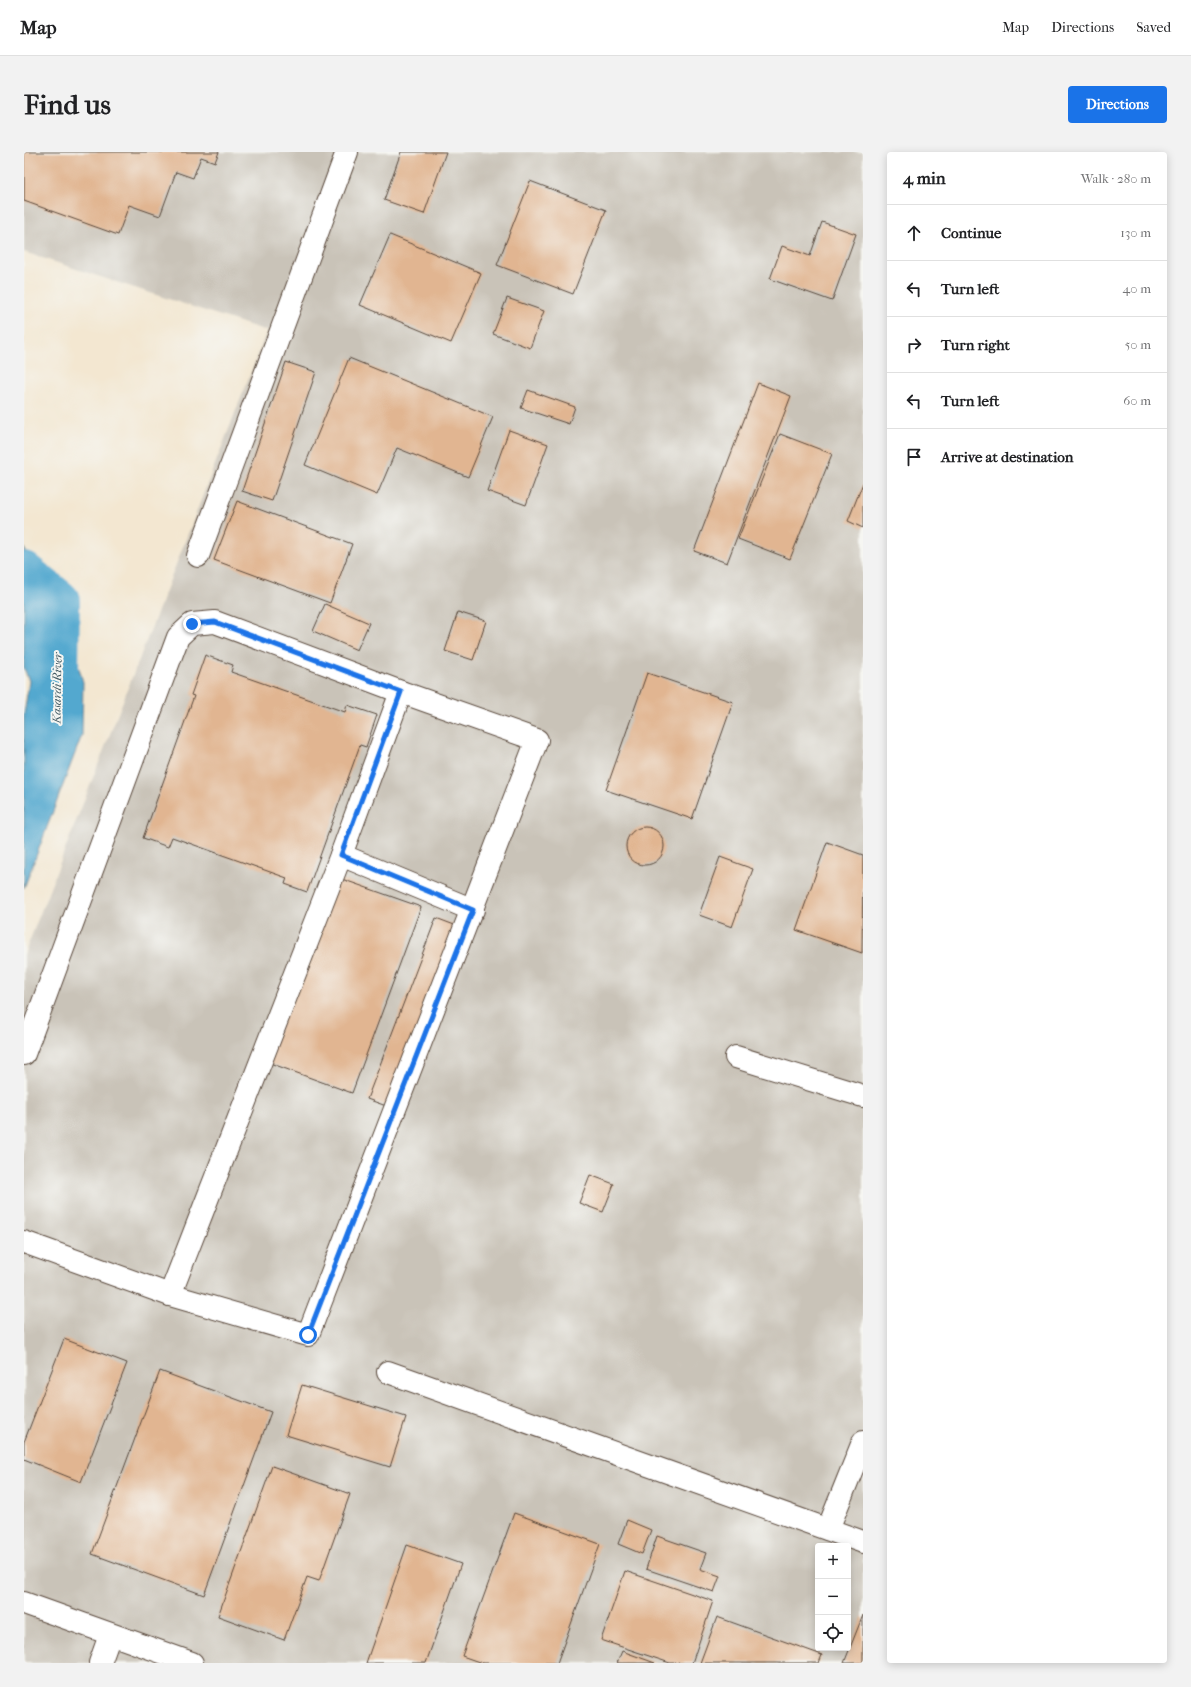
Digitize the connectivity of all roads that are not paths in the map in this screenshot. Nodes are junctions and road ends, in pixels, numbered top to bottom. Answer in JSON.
{"nodes":[{"id":1,"x":347,"y":152,"type":"edge"},
{"id":2,"x":198,"y":556,"type":"dead end"},
{"id":3,"x":401,"y":692,"type":"junction"},
{"id":4,"x":341,"y":855,"type":"junction"},
{"id":5,"x":473,"y":910,"type":"junction"},
{"id":6,"x":24,"y":1054,"type":"edge"},
{"id":7,"x":736,"y":1057,"type":"dead end"},
{"id":8,"x":863,"y":1096,"type":"edge"},
{"id":9,"x":24,"y":1242,"type":"edge"},
{"id":10,"x":170,"y":1295,"type":"junction"},
{"id":11,"x":388,"y":1372,"type":"dead end"},
{"id":12,"x":863,"y":1442,"type":"edge"},
{"id":13,"x":828,"y":1529,"type":"junction"},
{"id":14,"x":863,"y":1542,"type":"edge"},
{"id":15,"x":24,"y":1603,"type":"edge"},
{"id":16,"x":110,"y":1635,"type":"junction"},
{"id":17,"x":100,"y":1663,"type":"edge"},
{"id":18,"x":192,"y":1663,"type":"edge"}],
"edges":[{"from":1,"to":2,"type":"street"},
{"from":3,"to":4,"type":"street"},
{"from":3,"to":5,"type":"street"},
{"from":3,"to":6,"type":"street"},
{"from":4,"to":5,"type":"street"},
{"from":4,"to":10,"type":"street"},
{"from":5,"to":10,"type":"street"},
{"from":7,"to":8,"type":"street"},
{"from":9,"to":10,"type":"street"},
{"from":11,"to":13,"type":"street"},
{"from":12,"to":13,"type":"street"},
{"from":13,"to":14,"type":"street"},
{"from":15,"to":16,"type":"street"},
{"from":16,"to":17,"type":"street"},
{"from":16,"to":18,"type":"street"}]}
